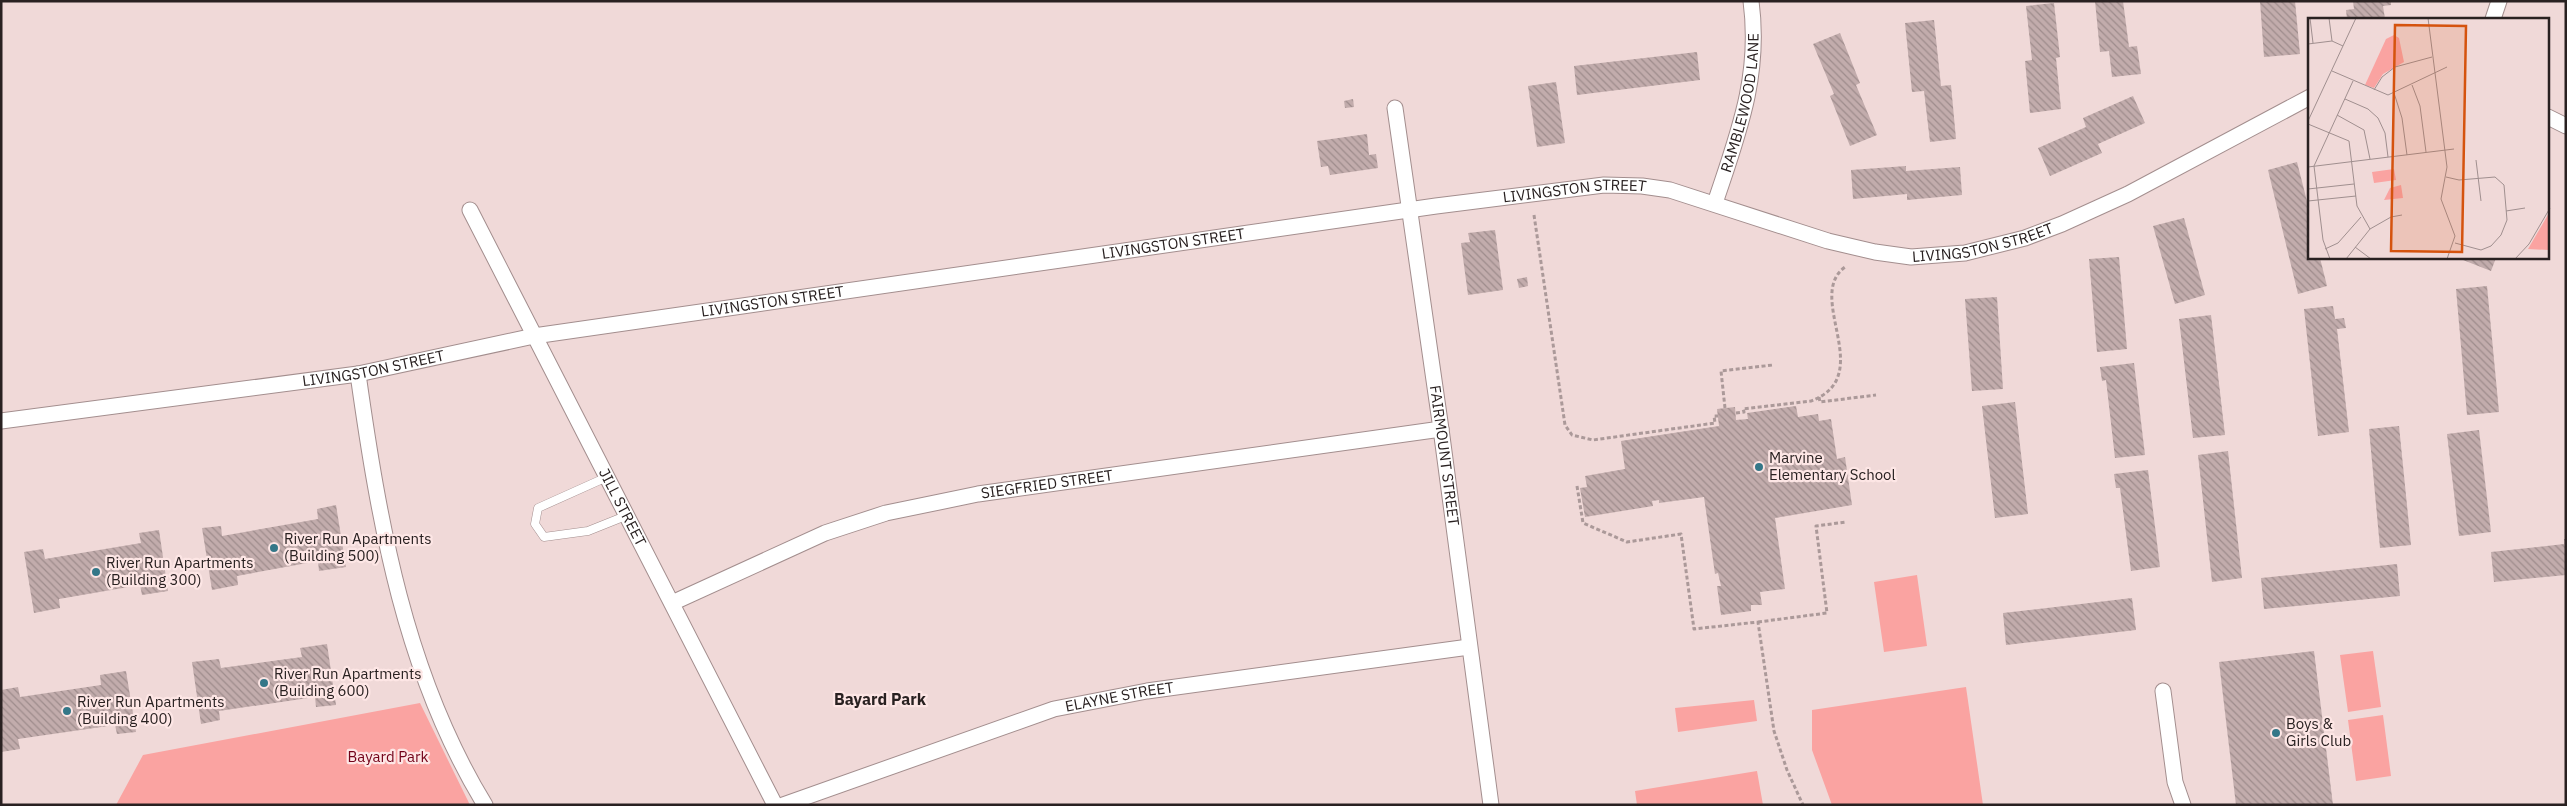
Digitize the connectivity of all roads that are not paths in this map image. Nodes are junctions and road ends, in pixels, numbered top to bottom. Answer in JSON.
{"nodes":[{"id":1,"x":1751,"y":1,"type":"edge"},
{"id":2,"x":2498,"y":1,"type":"edge"},
{"id":3,"x":2493,"y":18,"type":"edge"},
{"id":4,"x":2308,"y":98,"type":"edge"},
{"id":5,"x":1395,"y":108,"type":"dead end"},
{"id":6,"x":2550,"y":118,"type":"edge"},
{"id":7,"x":2566,"y":126,"type":"edge"},
{"id":8,"x":1715,"y":203,"type":"junction"},
{"id":9,"x":470,"y":210,"type":"dead end"},
{"id":10,"x":1409,"y":210,"type":"junction"},
{"id":11,"x":534,"y":336,"type":"junction"},
{"id":12,"x":358,"y":374,"type":"junction"},
{"id":13,"x":1,"y":422,"type":"edge"},
{"id":14,"x":1441,"y":428,"type":"junction"},
{"id":15,"x":607,"y":476,"type":"junction"},
{"id":16,"x":628,"y":515,"type":"junction"},
{"id":17,"x":672,"y":603,"type":"junction"},
{"id":18,"x":1469,"y":647,"type":"junction"},
{"id":19,"x":2163,"y":691,"type":"dead end"},
{"id":20,"x":485,"y":805,"type":"edge"},
{"id":21,"x":775,"y":805,"type":"edge"},
{"id":22,"x":783,"y":805,"type":"edge"},
{"id":23,"x":1491,"y":805,"type":"edge"},
{"id":24,"x":2183,"y":805,"type":"edge"}],
"edges":[{"from":1,"to":8,"type":"street","name":"RAMBLEWOOD LANE"},
{"from":2,"to":3,"type":"street"},
{"from":4,"to":8,"type":"street","name":"LIVINGSTON STREET"},
{"from":5,"to":10,"type":"street","name":"FAIRMOUNT STREET"},
{"from":6,"to":7,"type":"street"},
{"from":8,"to":10,"type":"street","name":"LIVINGSTON STREET"},
{"from":9,"to":11,"type":"street","name":"JILL STREET"},
{"from":10,"to":11,"type":"street","name":"LIVINGSTON STREET"},
{"from":10,"to":14,"type":"street","name":"FAIRMOUNT STREET"},
{"from":11,"to":12,"type":"street","name":"LIVINGSTON STREET"},
{"from":11,"to":15,"type":"street","name":"JILL STREET"},
{"from":12,"to":13,"type":"street","name":"LIVINGSTON STREET"},
{"from":12,"to":20,"type":"street"},
{"from":14,"to":17,"type":"street","name":"SIEGFRIED STREET"},
{"from":14,"to":18,"type":"street","name":"FAIRMOUNT STREET"},
{"from":15,"to":16,"type":"street","name":"JILL STREET"},
{"from":15,"to":16,"type":"lane"},
{"from":16,"to":17,"type":"street","name":"JILL STREET"},
{"from":17,"to":21,"type":"street","name":"JILL STREET"},
{"from":18,"to":22,"type":"street","name":"ELAYNE STREET"},
{"from":18,"to":23,"type":"street","name":"FAIRMOUNT STREET"},
{"from":19,"to":24,"type":"street"}]}
